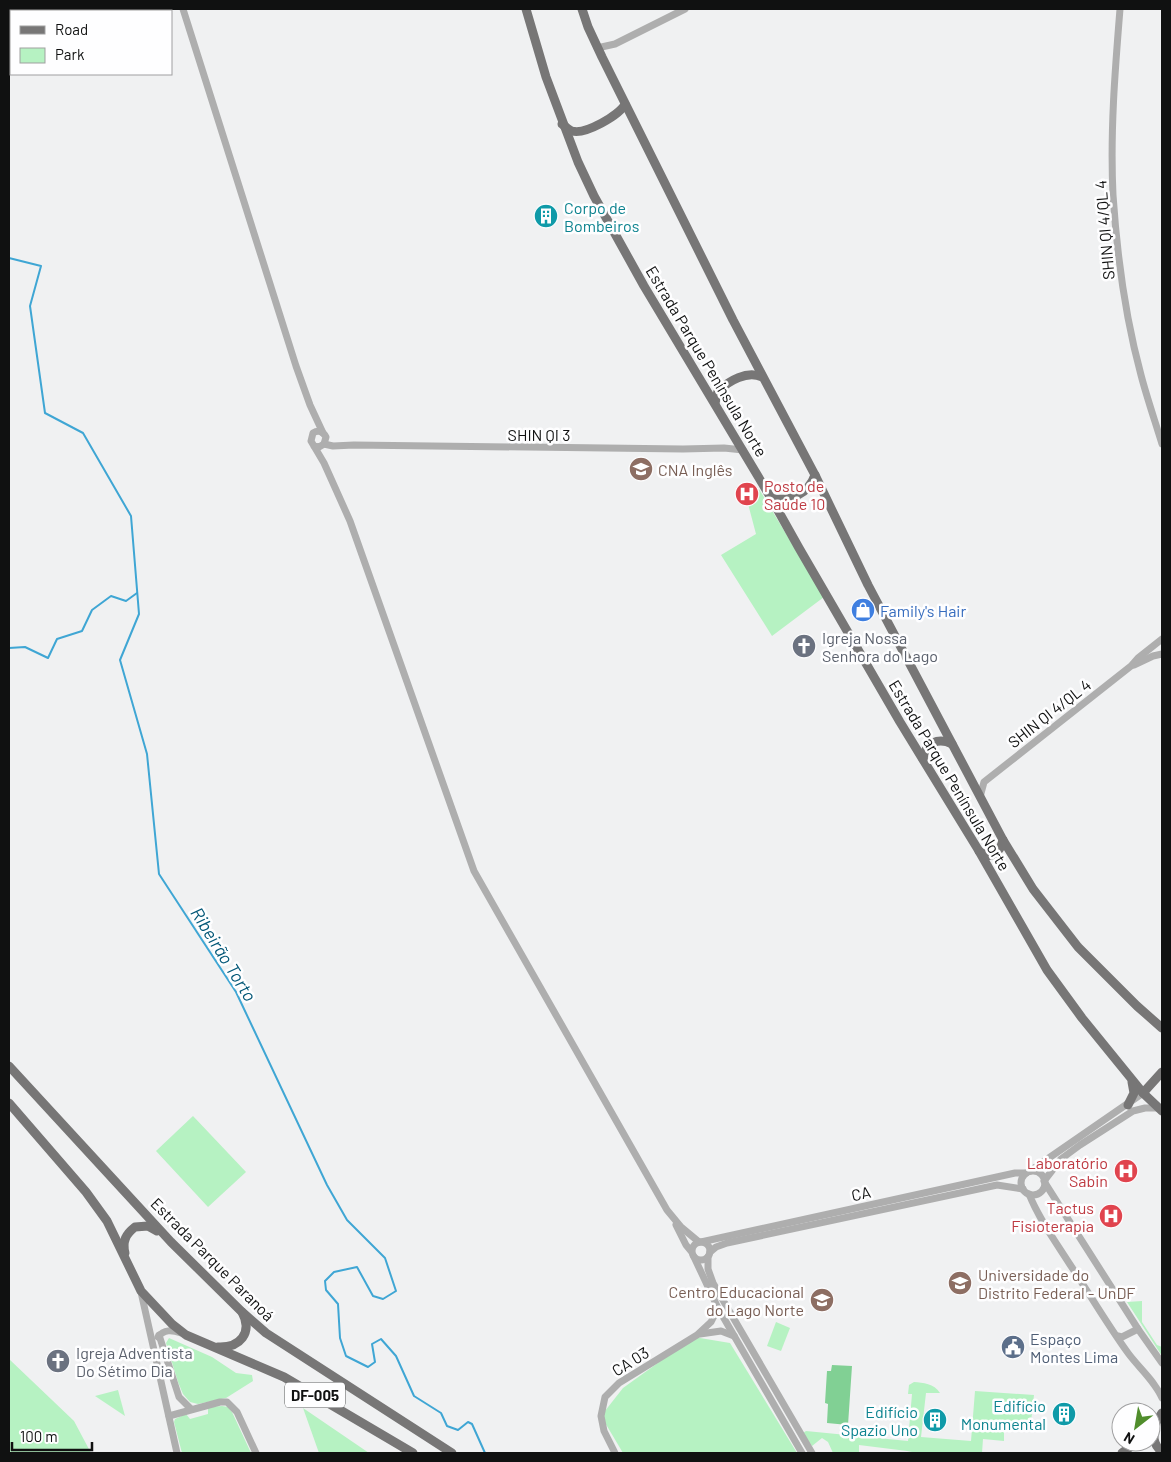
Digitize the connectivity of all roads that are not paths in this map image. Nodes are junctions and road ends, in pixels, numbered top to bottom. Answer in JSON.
{"nodes":[{"id":1,"x":183,"y":9,"type":"edge"},
{"id":2,"x":582,"y":9,"type":"edge"},
{"id":3,"x":684,"y":9,"type":"edge"},
{"id":4,"x":1120,"y":9,"type":"edge"},
{"id":5,"x":529,"y":11,"type":"edge"},
{"id":6,"x":615,"y":44,"type":"junction"},
{"id":7,"x":597,"y":48,"type":"junction"},
{"id":8,"x":602,"y":57,"type":"junction"},
{"id":9,"x":625,"y":104,"type":"junction"},
{"id":10,"x":562,"y":123,"type":"junction"},
{"id":11,"x":762,"y":377,"type":"junction"},
{"id":12,"x":715,"y":403,"type":"junction"},
{"id":13,"x":310,"y":405,"type":"junction"},
{"id":14,"x":313,"y":433,"type":"junction"},
{"id":15,"x":324,"y":433,"type":"junction"},
{"id":16,"x":736,"y":439,"type":"junction"},
{"id":17,"x":324,"y":444,"type":"junction"},
{"id":18,"x":1162,"y":444,"type":"edge"},
{"id":19,"x":354,"y":445,"type":"junction"},
{"id":20,"x":314,"y":446,"type":"junction"},
{"id":21,"x":724,"y":448,"type":"junction"},
{"id":22,"x":743,"y":450,"type":"junction"},
{"id":23,"x":324,"y":463,"type":"junction"},
{"id":24,"x":815,"y":475,"type":"junction"},
{"id":25,"x":771,"y":498,"type":"junction"},
{"id":26,"x":1162,"y":639,"type":"edge"},
{"id":27,"x":1162,"y":654,"type":"edge"},
{"id":28,"x":1131,"y":666,"type":"junction"},
{"id":29,"x":952,"y":744,"type":"junction"},
{"id":30,"x":923,"y":759,"type":"junction"},
{"id":31,"x":971,"y":781,"type":"junction"},
{"id":32,"x":984,"y":782,"type":"junction"},
{"id":33,"x":980,"y":797,"type":"junction"},
{"id":34,"x":1003,"y":840,"type":"junction"},
{"id":35,"x":978,"y":851,"type":"junction"},
{"id":36,"x":1162,"y":1028,"type":"edge"},
{"id":37,"x":9,"y":1066,"type":"edge"},
{"id":38,"x":1162,"y":1072,"type":"edge"},
{"id":39,"x":1131,"y":1079,"type":"junction"},
{"id":40,"x":1143,"y":1093,"type":"junction"},
{"id":41,"x":9,"y":1104,"type":"edge"},
{"id":42,"x":1128,"y":1105,"type":"junction"},
{"id":43,"x":1160,"y":1110,"type":"edge"},
{"id":44,"x":1028,"y":1172,"type":"junction"},
{"id":45,"x":1044,"y":1182,"type":"junction"},
{"id":46,"x":1022,"y":1189,"type":"junction"},
{"id":47,"x":1029,"y":1194,"type":"junction"},
{"id":48,"x":674,"y":1220,"type":"junction"},
{"id":49,"x":171,"y":1242,"type":"junction"},
{"id":50,"x":700,"y":1242,"type":"junction"},
{"id":51,"x":693,"y":1254,"type":"junction"},
{"id":52,"x":709,"y":1255,"type":"junction"},
{"id":53,"x":126,"y":1261,"type":"junction"},
{"id":54,"x":141,"y":1291,"type":"junction"},
{"id":55,"x":718,"y":1308,"type":"junction"},
{"id":56,"x":242,"y":1312,"type":"junction"},
{"id":57,"x":1138,"y":1329,"type":"junction"},
{"id":58,"x":159,"y":1335,"type":"junction"},
{"id":59,"x":186,"y":1335,"type":"junction"},
{"id":60,"x":697,"y":1335,"type":"junction"},
{"id":61,"x":734,"y":1336,"type":"junction"},
{"id":62,"x":1118,"y":1336,"type":"junction"},
{"id":63,"x":154,"y":1344,"type":"junction"},
{"id":64,"x":213,"y":1346,"type":"junction"},
{"id":65,"x":1162,"y":1363,"type":"edge"},
{"id":66,"x":1162,"y":1398,"type":"edge"},
{"id":67,"x":191,"y":1409,"type":"junction"},
{"id":68,"x":169,"y":1416,"type":"junction"},
{"id":69,"x":177,"y":1453,"type":"edge"},
{"id":70,"x":256,"y":1453,"type":"edge"},
{"id":71,"x":413,"y":1453,"type":"edge"},
{"id":72,"x":452,"y":1453,"type":"edge"},
{"id":73,"x":615,"y":1453,"type":"edge"},
{"id":74,"x":802,"y":1453,"type":"edge"},
{"id":75,"x":812,"y":1453,"type":"edge"}],
"edges":[{"from":1,"to":13,"type":"street"},
{"from":2,"to":7,"type":"main road","name":"Estrada Parque Península Norte"},
{"from":3,"to":6,"type":"street"},
{"from":4,"to":18,"type":"street","name":"SHIN QI 4/QL 4"},
{"from":5,"to":10,"type":"main road","name":"Estrada Parque Península Norte"},
{"from":6,"to":7,"type":"street"},
{"from":6,"to":8,"type":"street"},
{"from":7,"to":8,"type":"main road","name":"Estrada Parque Península Norte"},
{"from":8,"to":9,"type":"main road","name":"Estrada Parque Península Norte"},
{"from":9,"to":10,"type":"main road"},
{"from":9,"to":11,"type":"main road","name":"Estrada Parque Península Norte"},
{"from":10,"to":12,"type":"main road","name":"Estrada Parque Península Norte"},
{"from":11,"to":12,"type":"main road"},
{"from":11,"to":24,"type":"main road","name":"Estrada Parque Península Norte"},
{"from":12,"to":16,"type":"main road","name":"Estrada Parque Península Norte"},
{"from":13,"to":14,"type":"street"},
{"from":13,"to":15,"type":"street"},
{"from":14,"to":15,"type":"street"},
{"from":14,"to":20,"type":"street"},
{"from":15,"to":17,"type":"street"},
{"from":15,"to":19,"type":"street","name":"SHIN QI 3"},
{"from":16,"to":21,"type":"street"},
{"from":16,"to":22,"type":"main road","name":"Estrada Parque Península Norte"},
{"from":17,"to":19,"type":"street","name":"SHIN QI 3"},
{"from":17,"to":20,"type":"street"},
{"from":17,"to":23,"type":"street"},
{"from":19,"to":21,"type":"street","name":"SHIN QI 3"},
{"from":20,"to":23,"type":"street"},
{"from":21,"to":22,"type":"street","name":"SHIN QI 3"},
{"from":22,"to":25,"type":"main road","name":"Estrada Parque Península Norte"},
{"from":23,"to":48,"type":"street"},
{"from":24,"to":25,"type":"main road"},
{"from":24,"to":29,"type":"main road","name":"Estrada Parque Península Norte"},
{"from":25,"to":30,"type":"main road","name":"Estrada Parque Península Norte"},
{"from":26,"to":28,"type":"street","name":"SHIN QI 4/QL 4"},
{"from":27,"to":28,"type":"street","name":"SHIN QI 4/QL 4"},
{"from":28,"to":32,"type":"street","name":"SHIN QI 4/QL 4"},
{"from":29,"to":30,"type":"main road"},
{"from":29,"to":31,"type":"main road","name":"Estrada Parque Península Norte"},
{"from":30,"to":35,"type":"main road","name":"Estrada Parque Península Norte"},
{"from":31,"to":32,"type":"street"},
{"from":31,"to":33,"type":"main road","name":"Estrada Parque Península Norte"},
{"from":32,"to":33,"type":"street"},
{"from":33,"to":34,"type":"main road","name":"Estrada Parque Península Norte"},
{"from":34,"to":35,"type":"main road"},
{"from":34,"to":36,"type":"main road","name":"Estrada Parque Península Norte"},
{"from":35,"to":39,"type":"main road","name":"Estrada Parque Península Norte"},
{"from":37,"to":49,"type":"main road","name":"Estrada Parque Paranoá","number":"DF-005"},
{"from":38,"to":40,"type":"main road"},
{"from":39,"to":40,"type":"main road","name":"Estrada Parque Península Norte"},
{"from":39,"to":42,"type":"main road"},
{"from":40,"to":42,"type":"street","name":"CA"},
{"from":40,"to":43,"type":"main road","name":"Estrada Parque Península Norte"},
{"from":41,"to":53,"type":"main road","number":"DF-005"},
{"from":42,"to":44,"type":"street","name":"CA"},
{"from":43,"to":45,"type":"street"},
{"from":44,"to":45,"type":"street"},
{"from":44,"to":46,"type":"street"},
{"from":44,"to":50,"type":"street","name":"CA"},
{"from":45,"to":47,"type":"street"},
{"from":45,"to":57,"type":"street"},
{"from":46,"to":47,"type":"street"},
{"from":46,"to":52,"type":"street","name":"CA"},
{"from":47,"to":62,"type":"street"},
{"from":48,"to":50,"type":"street"},
{"from":48,"to":51,"type":"street"},
{"from":49,"to":53,"type":"main road"},
{"from":49,"to":56,"type":"main road","name":"Estrada Parque Paranoá","number":"DF-005"},
{"from":50,"to":51,"type":"street"},
{"from":50,"to":52,"type":"street"},
{"from":51,"to":52,"type":"street"},
{"from":51,"to":55,"type":"street"},
{"from":52,"to":75,"type":"street"},
{"from":53,"to":54,"type":"main road","number":"DF-005"},
{"from":54,"to":59,"type":"main road","number":"DF-005"},
{"from":54,"to":63,"type":"street"},
{"from":55,"to":60,"type":"street","name":"CA 03"},
{"from":55,"to":61,"type":"street"},
{"from":56,"to":64,"type":"main road"},
{"from":56,"to":72,"type":"main road","name":"Estrada Parque Paranoá","number":"DF-005"},
{"from":57,"to":62,"type":"street"},
{"from":57,"to":65,"type":"street"},
{"from":58,"to":59,"type":"street"},
{"from":58,"to":63,"type":"street"},
{"from":58,"to":67,"type":"street"},
{"from":59,"to":64,"type":"main road","number":"DF-005"},
{"from":60,"to":61,"type":"street","name":"CA 03"},
{"from":60,"to":73,"type":"street","name":"CA 03"},
{"from":61,"to":74,"type":"street"},
{"from":62,"to":66,"type":"street"},
{"from":63,"to":68,"type":"street"},
{"from":64,"to":71,"type":"main road","number":"DF-005"},
{"from":67,"to":68,"type":"street"},
{"from":67,"to":70,"type":"street"},
{"from":68,"to":69,"type":"street"}]}
